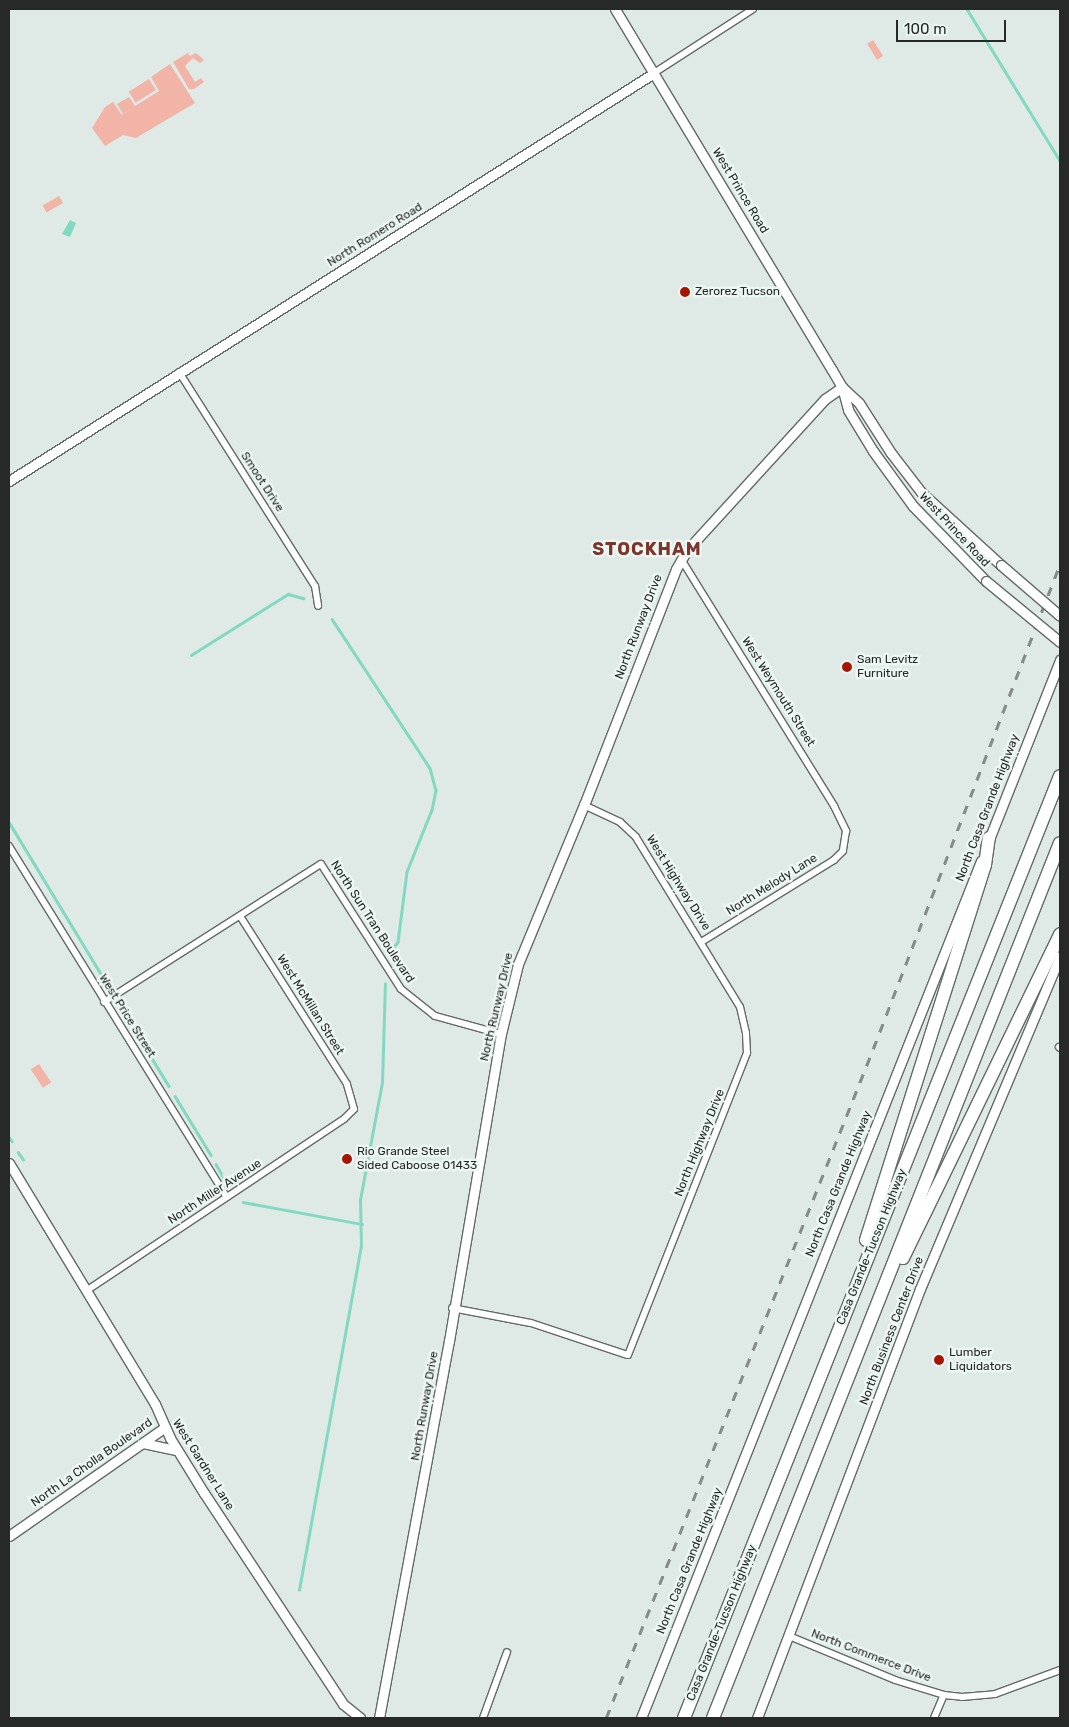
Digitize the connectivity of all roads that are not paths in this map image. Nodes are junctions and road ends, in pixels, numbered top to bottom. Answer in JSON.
{"nodes":[{"id":1,"x":615,"y":9,"type":"edge"},
{"id":2,"x":754,"y":9,"type":"edge"},
{"id":3,"x":654,"y":72,"type":"junction"},
{"id":4,"x":179,"y":372,"type":"junction"},
{"id":5,"x":842,"y":387,"type":"junction"},
{"id":6,"x":9,"y":481,"type":"edge"},
{"id":7,"x":682,"y":559,"type":"junction"},
{"id":8,"x":318,"y":606,"type":"dead end"},
{"id":9,"x":1060,"y":616,"type":"edge"},
{"id":10,"x":1060,"y":642,"type":"edge"},
{"id":11,"x":1060,"y":660,"type":"edge"},
{"id":12,"x":1060,"y":776,"type":"edge"},
{"id":13,"x":584,"y":805,"type":"junction"},
{"id":14,"x":989,"y":838,"type":"junction"},
{"id":15,"x":846,"y":840,"type":"joint"},
{"id":16,"x":1060,"y":843,"type":"edge"},
{"id":17,"x":9,"y":846,"type":"edge"},
{"id":18,"x":240,"y":916,"type":"junction"},
{"id":19,"x":1060,"y":934,"type":"edge"},
{"id":20,"x":701,"y":942,"type":"junction"},
{"id":21,"x":1060,"y":956,"type":"edge"},
{"id":22,"x":104,"y":1002,"type":"junction"},
{"id":23,"x":501,"y":1034,"type":"junction"},
{"id":24,"x":354,"y":1109,"type":"joint"},
{"id":25,"x":9,"y":1163,"type":"edge"},
{"id":26,"x":227,"y":1198,"type":"junction"},
{"id":27,"x":86,"y":1291,"type":"junction"},
{"id":28,"x":452,"y":1308,"type":"junction"},
{"id":29,"x":840,"y":1325,"type":"junction"},
{"id":30,"x":869,"y":1327,"type":"junction"},
{"id":31,"x":164,"y":1428,"type":"junction"},
{"id":32,"x":143,"y":1443,"type":"junction"},
{"id":33,"x":177,"y":1450,"type":"junction"},
{"id":34,"x":9,"y":1536,"type":"edge"},
{"id":35,"x":789,"y":1636,"type":"junction"},
{"id":36,"x":506,"y":1652,"type":"dead end"},
{"id":37,"x":1060,"y":1670,"type":"edge"},
{"id":38,"x":944,"y":1695,"type":"junction"},
{"id":39,"x":360,"y":1718,"type":"edge"},
{"id":40,"x":379,"y":1718,"type":"edge"},
{"id":41,"x":483,"y":1718,"type":"edge"},
{"id":42,"x":641,"y":1718,"type":"edge"},
{"id":43,"x":684,"y":1718,"type":"edge"},
{"id":44,"x":713,"y":1718,"type":"edge"},
{"id":45,"x":756,"y":1718,"type":"edge"},
{"id":46,"x":934,"y":1718,"type":"edge"}],
"edges":[{"from":1,"to":3,"type":"street","name":"West Prince Road"},
{"from":2,"to":3,"type":"street","name":"North Romero Road"},
{"from":3,"to":4,"type":"street","name":"North Romero Road"},
{"from":3,"to":5,"type":"street","name":"West Prince Road"},
{"from":4,"to":6,"type":"street","name":"North Romero Road"},
{"from":4,"to":8,"type":"street","name":"Smoot Drive"},
{"from":5,"to":7,"type":"street","name":"North Runway Drive"},
{"from":5,"to":9,"type":"street","name":"West Prince Road","bridge":true},
{"from":5,"to":10,"type":"street","name":"West Prince Road","bridge":true},
{"from":7,"to":13,"type":"street","name":"North Runway Drive"},
{"from":7,"to":15,"type":"street","name":"West Weymouth Street"},
{"from":11,"to":14,"type":"street","name":"North Casa Grande Highway"},
{"from":12,"to":29,"type":"highway","name":"Casa Grande-Tucson Highway"},
{"from":13,"to":20,"type":"street","name":"West Highway Drive"},
{"from":13,"to":23,"type":"street","name":"North Runway Drive"},
{"from":14,"to":29,"type":"highway"},
{"from":14,"to":42,"type":"street","name":"North Casa Grande Highway"},
{"from":15,"to":20,"type":"street","name":"North Melody Lane"},
{"from":16,"to":30,"type":"highway","name":"Casa Grande-Tucson Highway"},
{"from":17,"to":22,"type":"street","name":"West Price Street"},
{"from":18,"to":22,"type":"street","name":"North Sun Tran Boulevard"},
{"from":18,"to":23,"type":"street","name":"North Sun Tran Boulevard"},
{"from":18,"to":24,"type":"street","name":"West McMillan Street"},
{"from":19,"to":30,"type":"highway"},
{"from":20,"to":28,"type":"street","name":"North Highway Drive"},
{"from":21,"to":35,"type":"street","name":"North Business Center Drive"},
{"from":22,"to":26,"type":"street","name":"West Price Street"},
{"from":23,"to":28,"type":"street","name":"North Runway Drive"},
{"from":24,"to":26,"type":"street","name":"North Miller Avenue"},
{"from":25,"to":27,"type":"street","name":"West Gardner Lane"},
{"from":26,"to":27,"type":"street","name":"North Miller Avenue"},
{"from":27,"to":31,"type":"street","name":"West Gardner Lane"},
{"from":28,"to":40,"type":"street","name":"North Runway Drive"},
{"from":29,"to":43,"type":"highway","name":"Casa Grande-Tucson Highway"},
{"from":30,"to":44,"type":"highway","name":"Casa Grande-Tucson Highway"},
{"from":31,"to":32,"type":"street","name":"North La Cholla Boulevard"},
{"from":31,"to":33,"type":"street","name":"West Gardner Lane"},
{"from":32,"to":33,"type":"street"},
{"from":32,"to":34,"type":"street","name":"North La Cholla Boulevard"},
{"from":33,"to":39,"type":"street","name":"West Gardner Lane"},
{"from":35,"to":38,"type":"street","name":"North Commerce Drive"},
{"from":35,"to":45,"type":"street","name":"North Business Center Drive"},
{"from":36,"to":41,"type":"street"},
{"from":37,"to":38,"type":"street","name":"North Commerce Drive"},
{"from":38,"to":46,"type":"street"}]}
